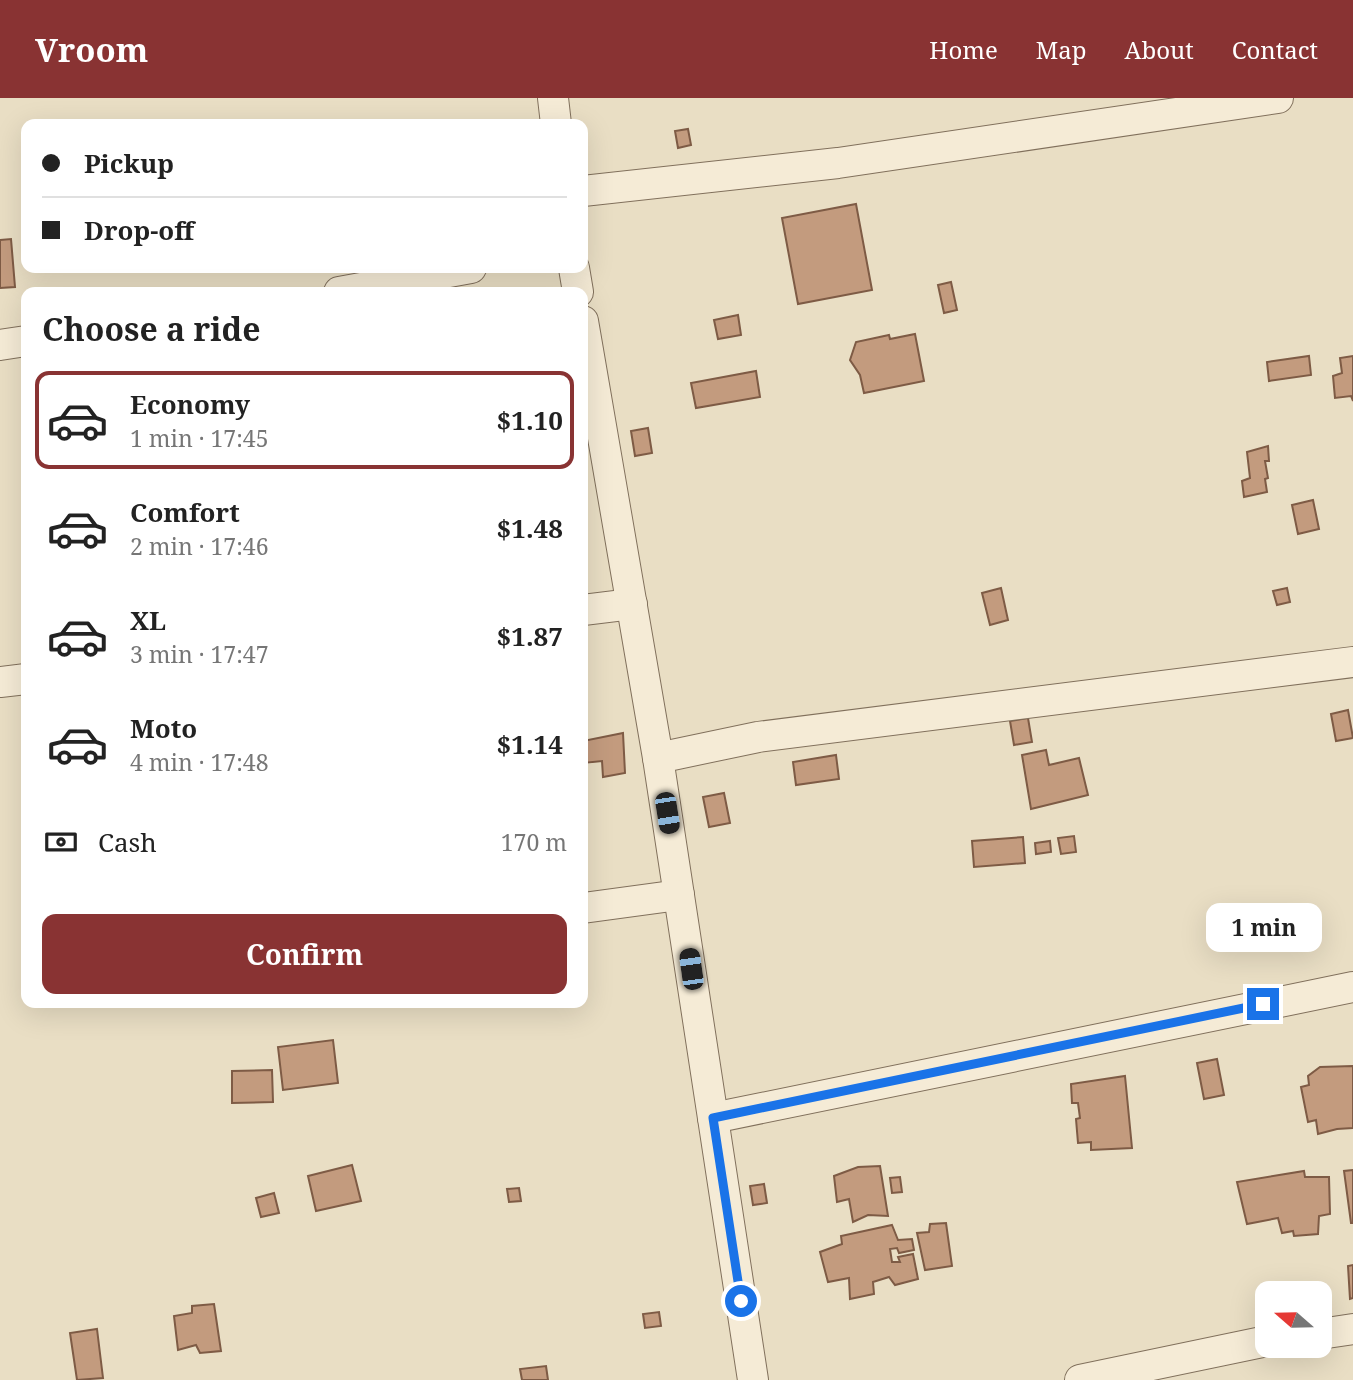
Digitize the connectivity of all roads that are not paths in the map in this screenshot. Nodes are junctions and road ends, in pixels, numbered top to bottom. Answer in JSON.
{"nodes":[{"id":1,"x":553,"y":98,"type":"edge"},
{"id":2,"x":1278,"y":98,"type":"edge"},
{"id":3,"x":555,"y":119,"type":"edge"},
{"id":4,"x":588,"y":190,"type":"edge"},
{"id":5,"x":444,"y":273,"type":"edge"},
{"id":6,"x":366,"y":287,"type":"edge"},
{"id":7,"x":21,"y":342,"type":"edge"},
{"id":8,"x":0,"y":345,"type":"edge"},
{"id":9,"x":588,"y":350,"type":"edge"},
{"id":10,"x":632,"y":604,"type":"junction"},
{"id":11,"x":588,"y":609,"type":"edge"},
{"id":12,"x":1353,"y":662,"type":"edge"},
{"id":13,"x":21,"y":680,"type":"edge"},
{"id":14,"x":0,"y":682,"type":"edge"},
{"id":15,"x":658,"y":758,"type":"junction"},
{"id":16,"x":679,"y":895,"type":"junction"},
{"id":17,"x":588,"y":907,"type":"edge"},
{"id":18,"x":1353,"y":987,"type":"edge"},
{"id":19,"x":713,"y":1118,"type":"junction"},
{"id":20,"x":1353,"y":1329,"type":"edge"},
{"id":21,"x":1332,"y":1332,"type":"edge"},
{"id":22,"x":1255,"y":1344,"type":"edge"},
{"id":23,"x":753,"y":1380,"type":"edge"},
{"id":24,"x":1080,"y":1380,"type":"edge"}],
"edges":[{"from":1,"to":3,"type":"street"},
{"from":2,"to":4,"type":"street"},
{"from":5,"to":6,"type":"street"},
{"from":7,"to":8,"type":"street"},
{"from":9,"to":10,"type":"street"},
{"from":10,"to":11,"type":"street"},
{"from":10,"to":15,"type":"street"},
{"from":12,"to":15,"type":"street"},
{"from":13,"to":14,"type":"street"},
{"from":15,"to":16,"type":"street"},
{"from":16,"to":17,"type":"street"},
{"from":16,"to":19,"type":"street"},
{"from":18,"to":19,"type":"street"},
{"from":19,"to":23,"type":"street"},
{"from":20,"to":21,"type":"street"},
{"from":22,"to":24,"type":"street"}]}
